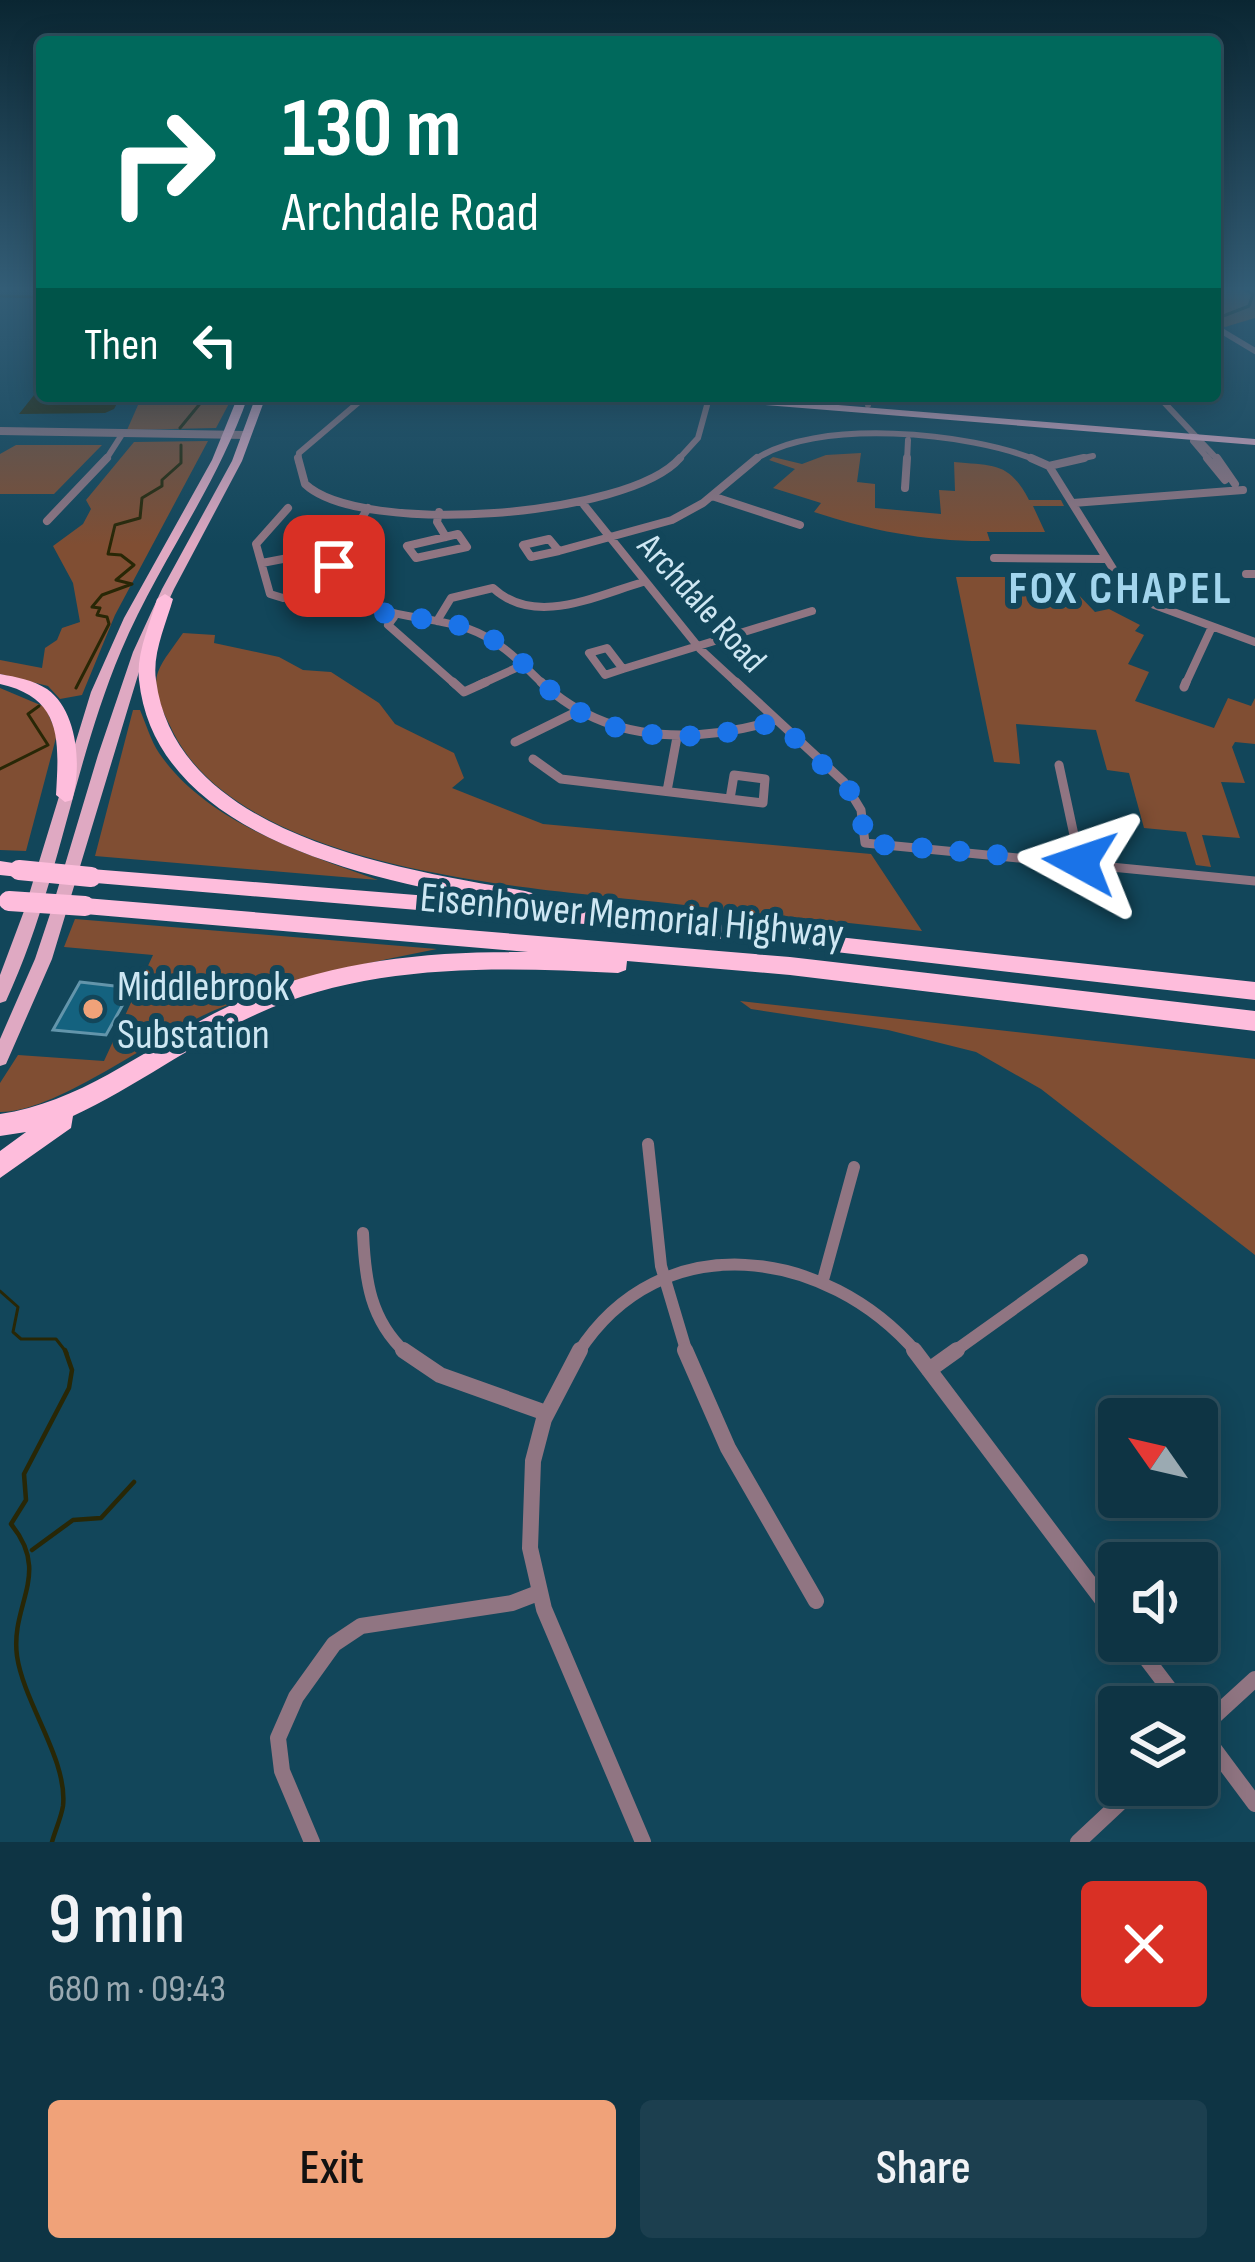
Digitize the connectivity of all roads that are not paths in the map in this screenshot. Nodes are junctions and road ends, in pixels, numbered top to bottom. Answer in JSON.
{"nodes":[{"id":1,"x":240,"y":402,"type":"edge"},
{"id":2,"x":259,"y":402,"type":"edge"},
{"id":3,"x":359,"y":402,"type":"edge"},
{"id":4,"x":708,"y":402,"type":"edge"},
{"id":5,"x":823,"y":402,"type":"edge"},
{"id":6,"x":1164,"y":402,"type":"edge"},
{"id":7,"x":868,"y":404,"type":"edge"},
{"id":8,"x":0,"y":431,"type":"edge"},
{"id":9,"x":1193,"y":434,"type":"junction"},
{"id":10,"x":226,"y":435,"type":"junction"},
{"id":11,"x":246,"y":435,"type":"junction"},
{"id":12,"x":864,"y":435,"type":"junction"},
{"id":13,"x":121,"y":436,"type":"junction"},
{"id":14,"x":1255,"y":439,"type":"edge"},
{"id":15,"x":908,"y":440,"type":"junction"},
{"id":16,"x":1093,"y":457,"type":"dead end"},
{"id":17,"x":1049,"y":466,"type":"junction"},
{"id":18,"x":1239,"y":487,"type":"junction"},
{"id":19,"x":905,"y":488,"type":"dead end"},
{"id":20,"x":712,"y":496,"type":"junction"},
{"id":21,"x":1255,"y":498,"type":"edge"},
{"id":22,"x":1073,"y":502,"type":"junction"},
{"id":23,"x":584,"y":506,"type":"junction"},
{"id":24,"x":288,"y":508,"type":"dead end"},
{"id":25,"x":368,"y":508,"type":"junction"},
{"id":26,"x":439,"y":512,"type":"junction"},
{"id":27,"x":46,"y":520,"type":"dead end"},
{"id":28,"x":800,"y":525,"type":"dead end"},
{"id":29,"x":446,"y":536,"type":"junction"},
{"id":30,"x":610,"y":539,"type":"junction"},
{"id":31,"x":559,"y":550,"type":"dead end"},
{"id":32,"x":340,"y":554,"type":"junction"},
{"id":33,"x":994,"y":558,"type":"dead end"},
{"id":34,"x":1104,"y":559,"type":"junction"},
{"id":35,"x":262,"y":563,"type":"junction"},
{"id":36,"x":643,"y":582,"type":"junction"},
{"id":37,"x":337,"y":586,"type":"junction"},
{"id":38,"x":165,"y":599,"type":"junction"},
{"id":39,"x":812,"y":610,"type":"dead end"},
{"id":40,"x":394,"y":616,"type":"junction"},
{"id":41,"x":437,"y":621,"type":"junction"},
{"id":42,"x":1211,"y":629,"type":"junction"},
{"id":43,"x":1255,"y":643,"type":"edge"},
{"id":44,"x":700,"y":649,"type":"junction"},
{"id":45,"x":527,"y":662,"type":"junction"},
{"id":46,"x":624,"y":670,"type":"dead end"},
{"id":47,"x":0,"y":680,"type":"edge"},
{"id":48,"x":1184,"y":687,"type":"dead end"},
{"id":49,"x":578,"y":711,"type":"junction"},
{"id":50,"x":777,"y":721,"type":"junction"},
{"id":51,"x":677,"y":737,"type":"junction"},
{"id":52,"x":515,"y":742,"type":"dead end"},
{"id":53,"x":533,"y":759,"type":"dead end"},
{"id":54,"x":1059,"y":765,"type":"dead end"},
{"id":55,"x":667,"y":791,"type":"junction"},
{"id":56,"x":65,"y":795,"type":"junction"},
{"id":57,"x":730,"y":799,"type":"dead end"},
{"id":58,"x":1080,"y":862,"type":"junction"},
{"id":59,"x":9,"y":869,"type":"edge"},
{"id":60,"x":1255,"y":881,"type":"edge"},
{"id":61,"x":5,"y":901,"type":"edge"},
{"id":62,"x":661,"y":924,"type":"junction"},
{"id":63,"x":865,"y":976,"type":"junction"},
{"id":64,"x":1255,"y":991,"type":"edge"},
{"id":65,"x":0,"y":996,"type":"edge"},
{"id":66,"x":1255,"y":1021,"type":"edge"},
{"id":67,"x":0,"y":1058,"type":"edge"},
{"id":68,"x":149,"y":1061,"type":"junction"},
{"id":69,"x":0,"y":1125,"type":"edge"},
{"id":70,"x":648,"y":1144,"type":"dead end"},
{"id":71,"x":0,"y":1166,"type":"edge"},
{"id":72,"x":854,"y":1167,"type":"dead end"},
{"id":73,"x":362,"y":1233,"type":"dead end"},
{"id":74,"x":1082,"y":1260,"type":"dead end"},
{"id":75,"x":663,"y":1279,"type":"junction"},
{"id":76,"x":823,"y":1280,"type":"junction"},
{"id":77,"x":929,"y":1370,"type":"junction"},
{"id":78,"x":546,"y":1413,"type":"junction"},
{"id":79,"x":538,"y":1593,"type":"junction"},
{"id":80,"x":1098,"y":1594,"type":"edge"},
{"id":81,"x":817,"y":1601,"type":"dead end"},
{"id":82,"x":1149,"y":1662,"type":"edge"},
{"id":83,"x":1255,"y":1679,"type":"edge"},
{"id":84,"x":1167,"y":1686,"type":"edge"},
{"id":85,"x":1218,"y":1711,"type":"edge"},
{"id":86,"x":1218,"y":1755,"type":"edge"},
{"id":87,"x":1255,"y":1804,"type":"edge"},
{"id":88,"x":1117,"y":1806,"type":"edge"},
{"id":89,"x":312,"y":1842,"type":"edge"},
{"id":90,"x":643,"y":1842,"type":"edge"},
{"id":91,"x":1078,"y":1842,"type":"edge"}],
"edges":[{"from":1,"to":10,"type":"main road"},
{"from":2,"to":11,"type":"main road"},
{"from":3,"to":25,"type":"street"},
{"from":4,"to":23,"type":"street"},
{"from":5,"to":7,"type":"main road"},
{"from":6,"to":9,"type":"street"},
{"from":7,"to":9,"type":"main road"},
{"from":7,"to":12,"type":"street"},
{"from":8,"to":13,"type":"street"},
{"from":9,"to":14,"type":"main road"},
{"from":9,"to":18,"type":"street"},
{"from":10,"to":11,"type":"street"},
{"from":10,"to":13,"type":"street"},
{"from":10,"to":56,"type":"main road"},
{"from":11,"to":38,"type":"main road"},
{"from":12,"to":15,"type":"street"},
{"from":12,"to":20,"type":"street"},
{"from":13,"to":27,"type":"street"},
{"from":15,"to":17,"type":"street"},
{"from":15,"to":19,"type":"street"},
{"from":16,"to":17,"type":"street"},
{"from":17,"to":22,"type":"street"},
{"from":18,"to":21,"type":"street"},
{"from":18,"to":22,"type":"street"},
{"from":20,"to":28,"type":"street"},
{"from":20,"to":30,"type":"street"},
{"from":22,"to":34,"type":"street"},
{"from":23,"to":26,"type":"street"},
{"from":23,"to":30,"type":"street","name":"Archdale Road"},
{"from":24,"to":35,"type":"street"},
{"from":25,"to":26,"type":"street"},
{"from":25,"to":32,"type":"street"},
{"from":26,"to":29,"type":"street"},
{"from":29,"to":29,"type":"street"},
{"from":30,"to":31,"type":"street"},
{"from":30,"to":36,"type":"street","name":"Archdale Road"},
{"from":32,"to":35,"type":"street"},
{"from":32,"to":37,"type":"street"},
{"from":33,"to":34,"type":"street"},
{"from":34,"to":42,"type":"street"},
{"from":35,"to":37,"type":"street"},
{"from":36,"to":41,"type":"street"},
{"from":36,"to":44,"type":"street","name":"Archdale Road"},
{"from":37,"to":40,"type":"street"},
{"from":38,"to":62,"type":"highway"},
{"from":38,"to":67,"type":"main road"},
{"from":39,"to":44,"type":"street"},
{"from":40,"to":41,"type":"street"},
{"from":40,"to":45,"type":"street"},
{"from":41,"to":45,"type":"street"},
{"from":42,"to":43,"type":"street"},
{"from":42,"to":48,"type":"street"},
{"from":44,"to":46,"type":"street"},
{"from":44,"to":50,"type":"street","name":"Archdale Road"},
{"from":45,"to":49,"type":"street"},
{"from":47,"to":56,"type":"highway"},
{"from":49,"to":51,"type":"street"},
{"from":49,"to":52,"type":"street"},
{"from":50,"to":51,"type":"street"},
{"from":50,"to":58,"type":"street","name":"Archdale Road"},
{"from":51,"to":55,"type":"street"},
{"from":53,"to":55,"type":"street"},
{"from":54,"to":58,"type":"street"},
{"from":55,"to":57,"type":"street"},
{"from":56,"to":65,"type":"main road"},
{"from":58,"to":60,"type":"street"},
{"from":59,"to":62,"type":"highway","bridge":true},
{"from":61,"to":63,"type":"highway","name":"Eisenhower Memorial Highway","bridge":true},
{"from":62,"to":64,"type":"highway"},
{"from":63,"to":66,"type":"highway","name":"Eisenhower Memorial Highway"},
{"from":63,"to":68,"type":"highway"},
{"from":68,"to":69,"type":"highway"},
{"from":68,"to":71,"type":"highway"},
{"from":70,"to":75,"type":"street"},
{"from":72,"to":76,"type":"street"},
{"from":73,"to":78,"type":"street"},
{"from":74,"to":77,"type":"street"},
{"from":75,"to":76,"type":"street"},
{"from":75,"to":78,"type":"street"},
{"from":75,"to":81,"type":"street"},
{"from":76,"to":77,"type":"street"},
{"from":77,"to":80,"type":"street"},
{"from":78,"to":79,"type":"street"},
{"from":79,"to":89,"type":"street"},
{"from":79,"to":90,"type":"street"},
{"from":82,"to":84,"type":"street"},
{"from":83,"to":85,"type":"street"},
{"from":86,"to":87,"type":"street"},
{"from":88,"to":91,"type":"street"}]}
